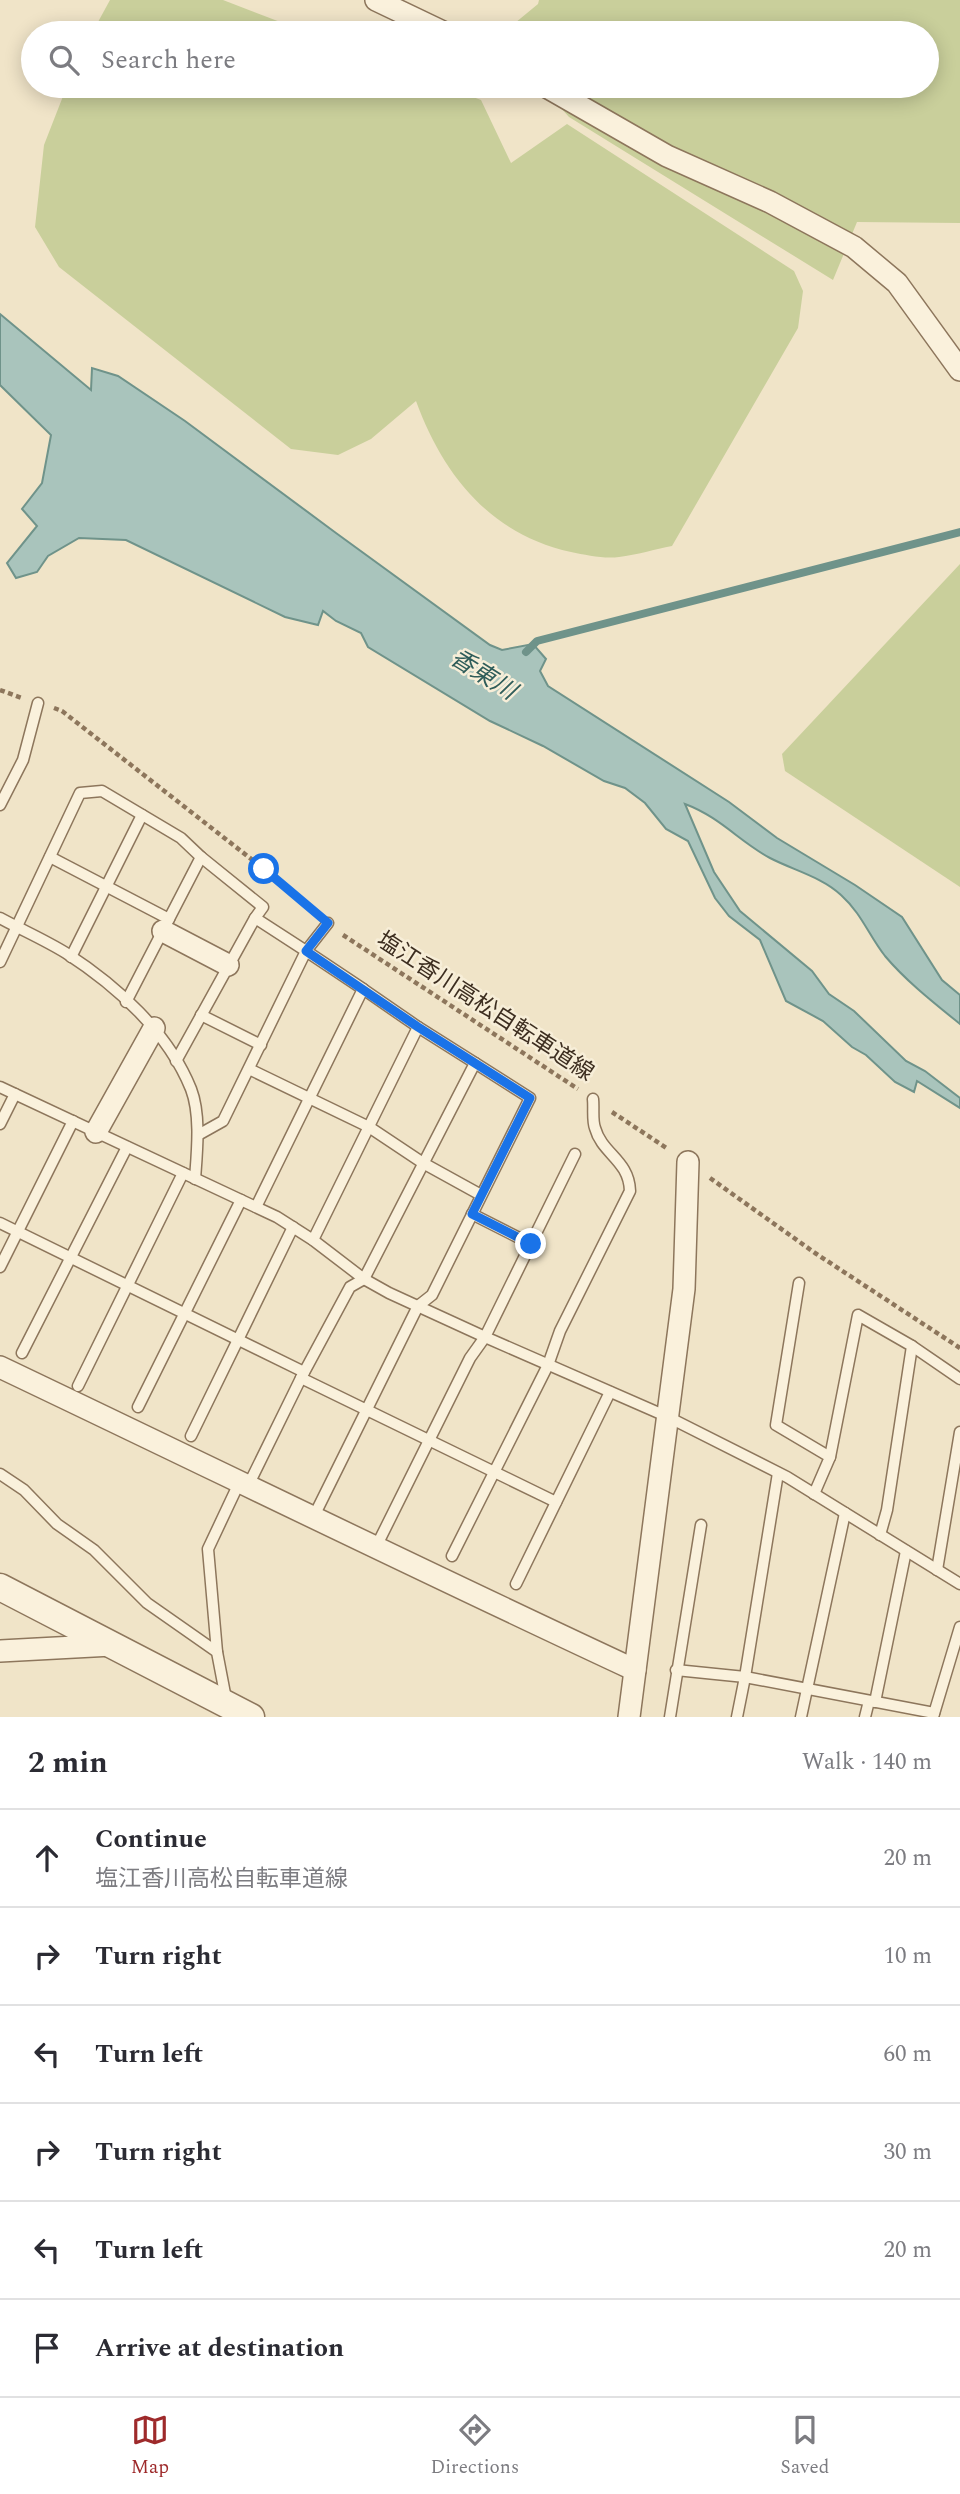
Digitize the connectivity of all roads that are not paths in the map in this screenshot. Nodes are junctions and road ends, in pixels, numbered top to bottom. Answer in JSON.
{"nodes":[{"id":1,"x":376,"y":0,"type":"edge"},
{"id":2,"x":420,"y":21,"type":"edge"},
{"id":3,"x":566,"y":98,"type":"edge"},
{"id":4,"x":960,"y":370,"type":"edge"},
{"id":5,"x":38,"y":703,"type":"road end"},
{"id":6,"x":0,"y":805,"type":"edge"},
{"id":7,"x":142,"y":814,"type":"junction"},
{"id":8,"x":50,"y":857,"type":"junction"},
{"id":9,"x":201,"y":857,"type":"junction"},
{"id":10,"x":106,"y":886,"type":"junction"},
{"id":11,"x":0,"y":918,"type":"edge"},
{"id":12,"x":255,"y":918,"type":"junction"},
{"id":13,"x":328,"y":923,"type":"road end"},
{"id":14,"x":166,"y":925,"type":"junction"},
{"id":15,"x":17,"y":927,"type":"junction"},
{"id":16,"x":306,"y":951,"type":"junction"},
{"id":17,"x":71,"y":957,"type":"junction"},
{"id":18,"x":0,"y":962,"type":"edge"},
{"id":19,"x":228,"y":965,"type":"junction"},
{"id":20,"x":363,"y":989,"type":"junction"},
{"id":21,"x":126,"y":1002,"type":"junction"},
{"id":22,"x":201,"y":1015,"type":"junction"},
{"id":23,"x":418,"y":1027,"type":"junction"},
{"id":24,"x":154,"y":1028,"type":"junction"},
{"id":25,"x":261,"y":1045,"type":"junction"},
{"id":26,"x":176,"y":1061,"type":"junction"},
{"id":27,"x":475,"y":1063,"type":"junction"},
{"id":28,"x":249,"y":1069,"type":"junction"},
{"id":29,"x":0,"y":1087,"type":"edge"},
{"id":30,"x":15,"y":1094,"type":"junction"},
{"id":31,"x":310,"y":1098,"type":"junction"},
{"id":32,"x":593,"y":1099,"type":"road end"},
{"id":33,"x":72,"y":1121,"type":"junction"},
{"id":34,"x":0,"y":1124,"type":"edge"},
{"id":35,"x":369,"y":1127,"type":"junction"},
{"id":36,"x":96,"y":1132,"type":"junction"},
{"id":37,"x":198,"y":1135,"type":"junction"},
{"id":38,"x":127,"y":1147,"type":"junction"},
{"id":39,"x":575,"y":1154,"type":"dead end"},
{"id":40,"x":688,"y":1162,"type":"road end"},
{"id":41,"x":423,"y":1163,"type":"junction"},
{"id":42,"x":183,"y":1173,"type":"junction"},
{"id":43,"x":195,"y":1179,"type":"junction"},
{"id":44,"x":481,"y":1195,"type":"junction"},
{"id":45,"x":241,"y":1200,"type":"junction"},
{"id":46,"x":256,"y":1208,"type":"junction"},
{"id":47,"x":472,"y":1214,"type":"junction"},
{"id":48,"x":0,"y":1223,"type":"edge"},
{"id":49,"x":293,"y":1227,"type":"junction"},
{"id":50,"x":18,"y":1232,"type":"junction"},
{"id":51,"x":313,"y":1240,"type":"junction"},
{"id":52,"x":531,"y":1244,"type":"junction"},
{"id":53,"x":71,"y":1257,"type":"junction"},
{"id":54,"x":0,"y":1268,"type":"edge"},
{"id":55,"x":364,"y":1279,"type":"junction"},
{"id":56,"x":799,"y":1283,"type":"dead end"},
{"id":57,"x":127,"y":1284,"type":"junction"},
{"id":58,"x":418,"y":1306,"type":"junction"},
{"id":59,"x":184,"y":1313,"type":"junction"},
{"id":60,"x":485,"y":1337,"type":"junction"},
{"id":61,"x":237,"y":1339,"type":"junction"},
{"id":62,"x":912,"y":1346,"type":"junction"},
{"id":63,"x":22,"y":1353,"type":"dead end"},
{"id":64,"x":548,"y":1365,"type":"junction"},
{"id":65,"x":0,"y":1367,"type":"edge"},
{"id":66,"x":302,"y":1375,"type":"junction"},
{"id":67,"x":960,"y":1380,"type":"edge"},
{"id":68,"x":78,"y":1386,"type":"dead end"},
{"id":69,"x":610,"y":1392,"type":"junction"},
{"id":70,"x":138,"y":1407,"type":"dead end"},
{"id":71,"x":365,"y":1410,"type":"junction"},
{"id":72,"x":668,"y":1417,"type":"junction"},
{"id":73,"x":960,"y":1432,"type":"edge"},
{"id":74,"x":191,"y":1436,"type":"dead end"},
{"id":75,"x":430,"y":1442,"type":"junction"},
{"id":76,"x":830,"y":1457,"type":"junction"},
{"id":77,"x":494,"y":1473,"type":"junction"},
{"id":78,"x":778,"y":1473,"type":"junction"},
{"id":79,"x":0,"y":1474,"type":"edge"},
{"id":80,"x":244,"y":1484,"type":"junction"},
{"id":81,"x":814,"y":1494,"type":"junction"},
{"id":82,"x":556,"y":1502,"type":"junction"},
{"id":83,"x":845,"y":1513,"type":"junction"},
{"id":84,"x":313,"y":1518,"type":"junction"},
{"id":85,"x":701,"y":1525,"type":"dead end"},
{"id":86,"x":880,"y":1535,"type":"junction"},
{"id":87,"x":375,"y":1549,"type":"junction"},
{"id":88,"x":906,"y":1551,"type":"junction"},
{"id":89,"x":452,"y":1556,"type":"dead end"},
{"id":90,"x":937,"y":1570,"type":"junction"},
{"id":91,"x":516,"y":1584,"type":"dead end"},
{"id":92,"x":960,"y":1584,"type":"edge"},
{"id":93,"x":0,"y":1587,"type":"edge"},
{"id":94,"x":960,"y":1627,"type":"edge"},
{"id":95,"x":112,"y":1645,"type":"junction"},
{"id":96,"x":0,"y":1651,"type":"edge"},
{"id":97,"x":217,"y":1652,"type":"junction"},
{"id":98,"x":635,"y":1670,"type":"junction"},
{"id":99,"x":676,"y":1670,"type":"junction"},
{"id":100,"x":745,"y":1678,"type":"junction"},
{"id":101,"x":807,"y":1689,"type":"junction"},
{"id":102,"x":872,"y":1701,"type":"junction"},
{"id":103,"x":227,"y":1704,"type":"junction"},
{"id":104,"x":933,"y":1715,"type":"edge"},
{"id":105,"x":251,"y":1717,"type":"edge"},
{"id":106,"x":629,"y":1717,"type":"edge"},
{"id":107,"x":670,"y":1717,"type":"edge"},
{"id":108,"x":737,"y":1717,"type":"edge"},
{"id":109,"x":801,"y":1717,"type":"edge"},
{"id":110,"x":865,"y":1717,"type":"edge"}],
"edges":[{"from":1,"to":2,"type":"street"},
{"from":3,"to":4,"type":"street"},
{"from":5,"to":6,"type":"lane"},
{"from":7,"to":8,"type":"lane"},
{"from":7,"to":9,"type":"lane"},
{"from":7,"to":10,"type":"lane"},
{"from":8,"to":10,"type":"lane"},
{"from":8,"to":15,"type":"lane"},
{"from":9,"to":12,"type":"lane"},
{"from":9,"to":14,"type":"lane"},
{"from":10,"to":14,"type":"lane"},
{"from":10,"to":17,"type":"lane"},
{"from":11,"to":15,"type":"lane"},
{"from":12,"to":16,"type":"lane"},
{"from":12,"to":19,"type":"lane"},
{"from":13,"to":16,"type":"lane"},
{"from":14,"to":19,"type":"street"},
{"from":14,"to":21,"type":"lane"},
{"from":15,"to":17,"type":"lane"},
{"from":15,"to":18,"type":"lane"},
{"from":16,"to":20,"type":"lane"},
{"from":16,"to":25,"type":"lane"},
{"from":17,"to":21,"type":"lane"},
{"from":19,"to":22,"type":"lane"},
{"from":20,"to":23,"type":"lane"},
{"from":20,"to":31,"type":"lane"},
{"from":21,"to":24,"type":"lane"},
{"from":22,"to":25,"type":"lane"},
{"from":22,"to":26,"type":"lane"},
{"from":23,"to":27,"type":"lane"},
{"from":23,"to":35,"type":"lane"},
{"from":24,"to":26,"type":"lane"},
{"from":24,"to":36,"type":"street"},
{"from":25,"to":28,"type":"lane"},
{"from":26,"to":37,"type":"lane"},
{"from":27,"to":41,"type":"lane"},
{"from":27,"to":44,"type":"lane"},
{"from":28,"to":31,"type":"lane"},
{"from":28,"to":37,"type":"lane"},
{"from":29,"to":30,"type":"lane"},
{"from":30,"to":33,"type":"lane"},
{"from":30,"to":34,"type":"lane"},
{"from":31,"to":35,"type":"lane"},
{"from":31,"to":46,"type":"lane"},
{"from":32,"to":64,"type":"lane"},
{"from":33,"to":36,"type":"lane"},
{"from":33,"to":50,"type":"lane"},
{"from":35,"to":41,"type":"lane"},
{"from":35,"to":51,"type":"lane"},
{"from":36,"to":38,"type":"lane"},
{"from":37,"to":43,"type":"lane"},
{"from":38,"to":42,"type":"lane"},
{"from":38,"to":53,"type":"lane"},
{"from":39,"to":52,"type":"lane"},
{"from":40,"to":72,"type":"street"},
{"from":41,"to":44,"type":"lane"},
{"from":41,"to":55,"type":"lane"},
{"from":42,"to":43,"type":"lane"},
{"from":42,"to":57,"type":"lane"},
{"from":43,"to":45,"type":"lane"},
{"from":44,"to":47,"type":"lane"},
{"from":45,"to":46,"type":"lane"},
{"from":45,"to":59,"type":"lane"},
{"from":46,"to":49,"type":"lane"},
{"from":47,"to":52,"type":"lane"},
{"from":47,"to":58,"type":"lane"},
{"from":48,"to":50,"type":"lane"},
{"from":49,"to":51,"type":"lane"},
{"from":49,"to":61,"type":"lane"},
{"from":50,"to":53,"type":"lane"},
{"from":50,"to":54,"type":"lane"},
{"from":51,"to":55,"type":"lane"},
{"from":52,"to":60,"type":"lane"},
{"from":53,"to":57,"type":"lane"},
{"from":53,"to":63,"type":"lane"},
{"from":55,"to":58,"type":"lane"},
{"from":55,"to":66,"type":"lane"},
{"from":56,"to":76,"type":"lane"},
{"from":57,"to":59,"type":"lane"},
{"from":57,"to":68,"type":"lane"},
{"from":58,"to":60,"type":"lane"},
{"from":58,"to":71,"type":"lane"},
{"from":59,"to":61,"type":"lane"},
{"from":59,"to":70,"type":"lane"},
{"from":60,"to":64,"type":"lane"},
{"from":60,"to":75,"type":"lane"},
{"from":61,"to":66,"type":"lane"},
{"from":61,"to":74,"type":"lane"},
{"from":62,"to":67,"type":"lane"},
{"from":62,"to":76,"type":"lane"},
{"from":62,"to":86,"type":"lane"},
{"from":64,"to":69,"type":"lane"},
{"from":64,"to":77,"type":"lane"},
{"from":65,"to":80,"type":"street"},
{"from":66,"to":71,"type":"lane"},
{"from":66,"to":80,"type":"lane"},
{"from":69,"to":72,"type":"lane"},
{"from":69,"to":82,"type":"lane"},
{"from":71,"to":75,"type":"lane"},
{"from":71,"to":84,"type":"lane"},
{"from":72,"to":78,"type":"lane"},
{"from":72,"to":98,"type":"street"},
{"from":73,"to":90,"type":"lane"},
{"from":75,"to":77,"type":"lane"},
{"from":75,"to":87,"type":"lane"},
{"from":76,"to":81,"type":"lane"},
{"from":77,"to":82,"type":"lane"},
{"from":77,"to":89,"type":"lane"},
{"from":78,"to":81,"type":"lane"},
{"from":78,"to":100,"type":"lane"},
{"from":79,"to":97,"type":"lane"},
{"from":80,"to":84,"type":"street"},
{"from":80,"to":97,"type":"lane"},
{"from":81,"to":83,"type":"lane"},
{"from":82,"to":91,"type":"lane"},
{"from":83,"to":86,"type":"lane"},
{"from":83,"to":101,"type":"lane"},
{"from":84,"to":87,"type":"street"},
{"from":85,"to":99,"type":"lane"},
{"from":86,"to":88,"type":"lane"},
{"from":87,"to":98,"type":"street"},
{"from":88,"to":90,"type":"lane"},
{"from":88,"to":102,"type":"lane"},
{"from":90,"to":92,"type":"lane"},
{"from":93,"to":95,"type":"street"},
{"from":94,"to":104,"type":"lane"},
{"from":95,"to":96,"type":"street"},
{"from":95,"to":103,"type":"street"},
{"from":97,"to":103,"type":"lane"},
{"from":98,"to":106,"type":"street"},
{"from":99,"to":100,"type":"lane"},
{"from":99,"to":107,"type":"lane"},
{"from":100,"to":101,"type":"lane"},
{"from":100,"to":108,"type":"lane"},
{"from":101,"to":102,"type":"lane"},
{"from":101,"to":109,"type":"lane"},
{"from":102,"to":104,"type":"lane"},
{"from":102,"to":110,"type":"lane"},
{"from":103,"to":105,"type":"street"}]}
